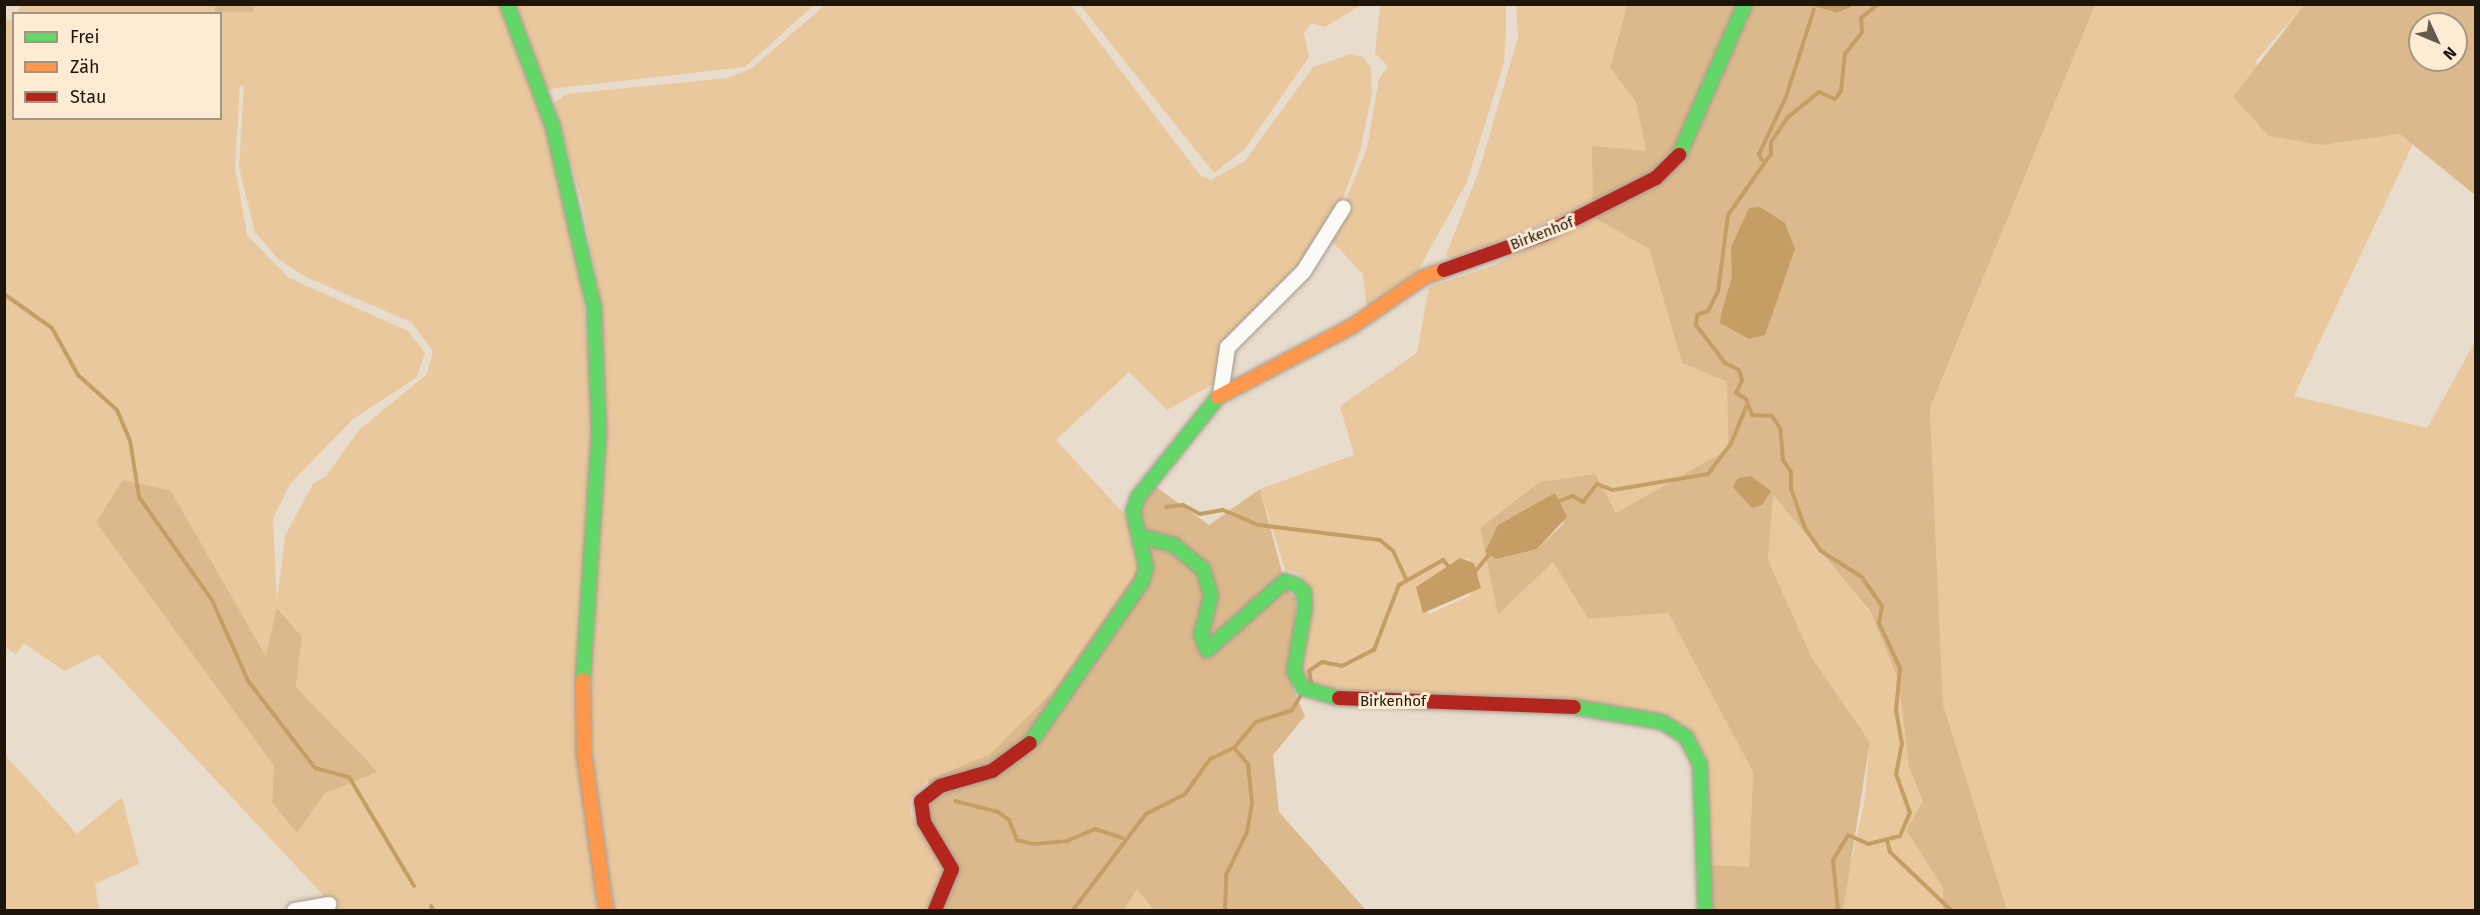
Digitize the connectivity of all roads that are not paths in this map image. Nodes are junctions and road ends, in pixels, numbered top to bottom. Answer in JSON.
{"nodes":[{"id":1,"x":507,"y":4,"type":"edge"},
{"id":2,"x":1745,"y":4,"type":"edge"},
{"id":3,"x":1343,"y":207,"type":"dead end"},
{"id":4,"x":1220,"y":394,"type":"junction"},
{"id":5,"x":1140,"y":536,"type":"junction"},
{"id":6,"x":328,"y":904,"type":"dead end"},
{"id":7,"x":294,"y":910,"type":"edge"},
{"id":8,"x":606,"y":910,"type":"edge"},
{"id":9,"x":935,"y":910,"type":"edge"},
{"id":10,"x":1705,"y":910,"type":"edge"}],
"edges":[{"from":1,"to":8,"type":"street"},
{"from":2,"to":4,"type":"street","name":"Birkenhof"},
{"from":3,"to":4,"type":"street"},
{"from":4,"to":5,"type":"street","name":"Birkenhof"},
{"from":5,"to":9,"type":"street","name":"Birkenhof"},
{"from":5,"to":10,"type":"street","name":"Birkenhof"},
{"from":6,"to":7,"type":"street"}]}
